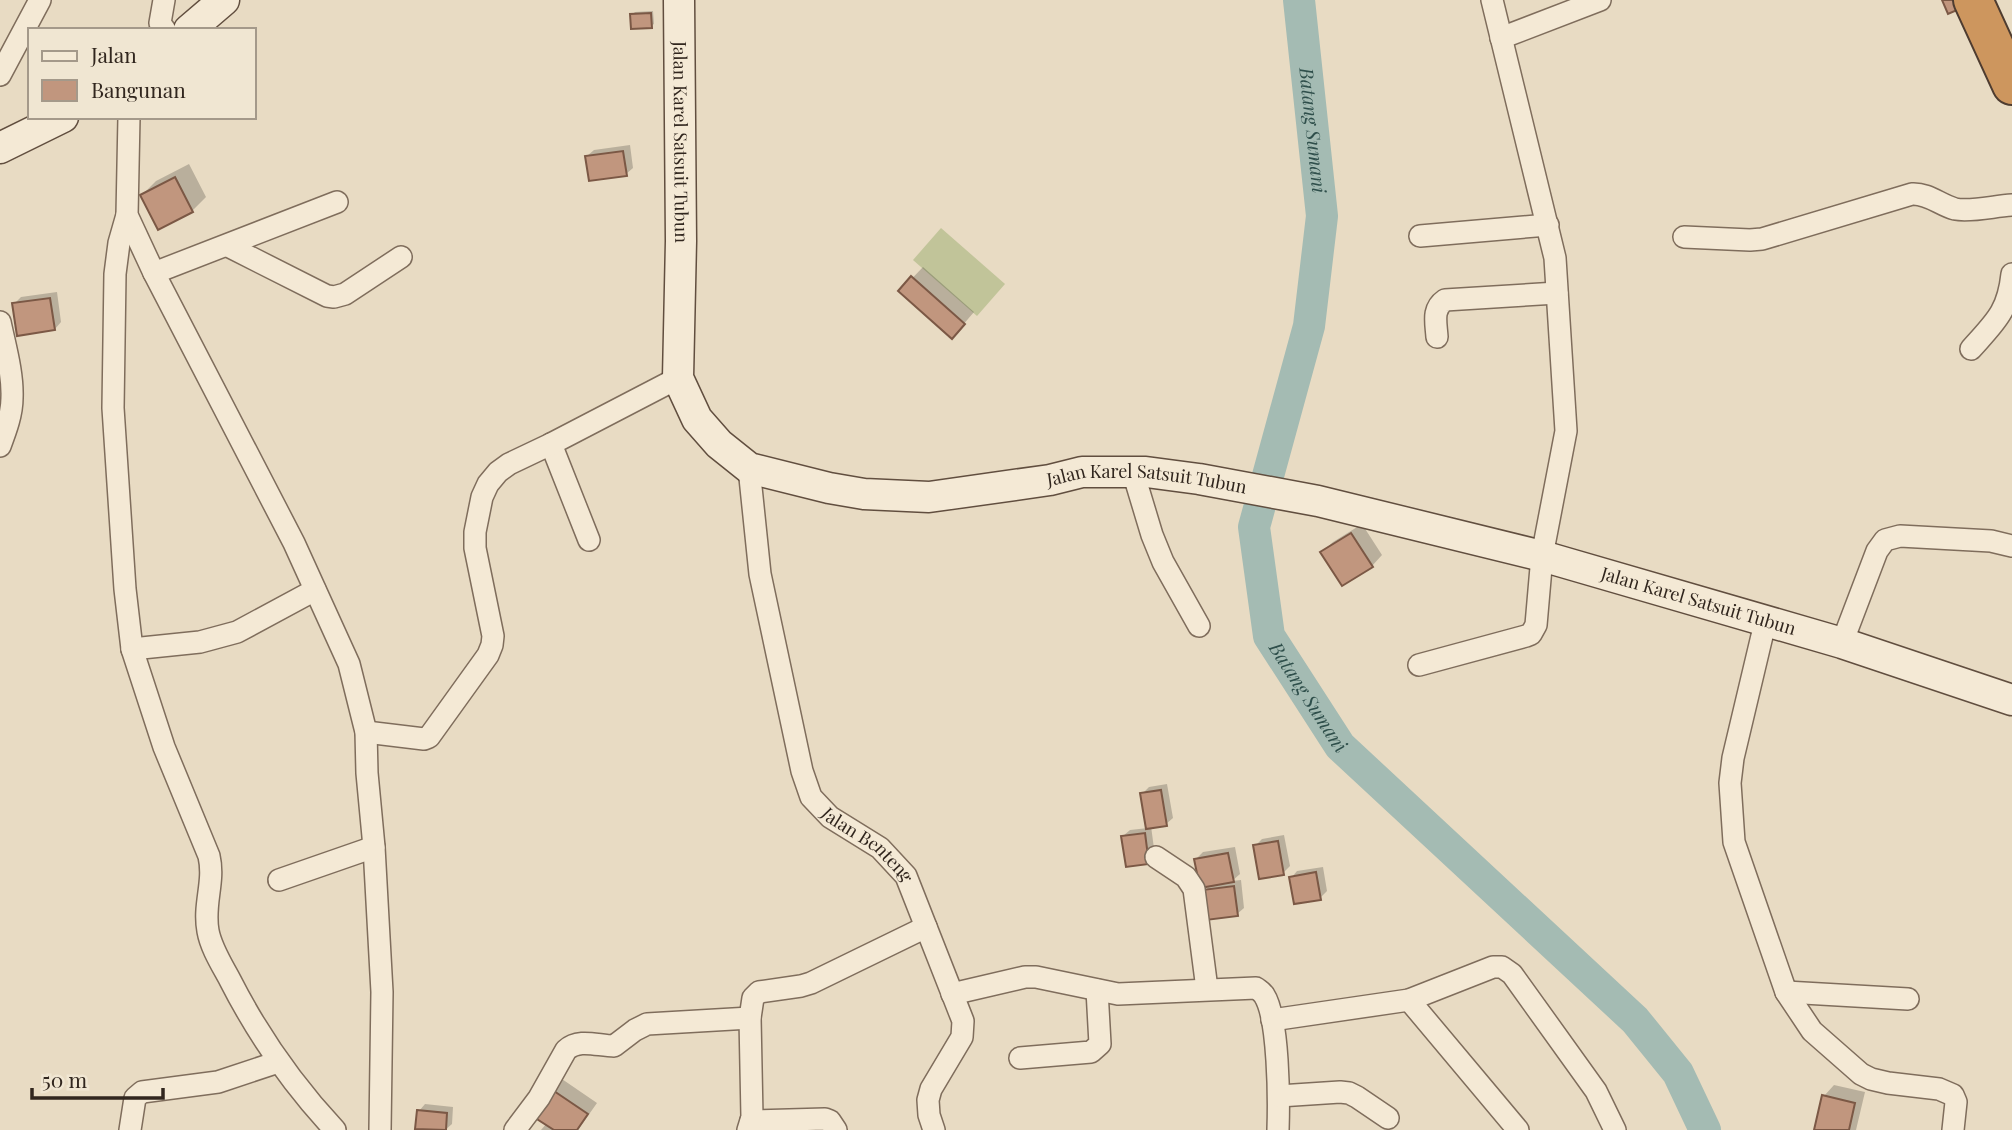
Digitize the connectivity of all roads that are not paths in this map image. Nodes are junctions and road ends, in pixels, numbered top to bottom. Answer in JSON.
{"nodes":[{"id":1,"x":40,"y":0,"type":"edge"},
{"id":2,"x":164,"y":0,"type":"edge"},
{"id":3,"x":225,"y":0,"type":"edge"},
{"id":4,"x":679,"y":0,"type":"edge"},
{"id":5,"x":1492,"y":0,"type":"edge"},
{"id":6,"x":1600,"y":0,"type":"edge"},
{"id":7,"x":1973,"y":0,"type":"edge"},
{"id":8,"x":164,"y":28,"type":"edge"},
{"id":9,"x":191,"y":28,"type":"edge"},
{"id":10,"x":1501,"y":38,"type":"junction"},
{"id":11,"x":2,"y":65,"type":"edge"},
{"id":12,"x":2012,"y":85,"type":"edge"},
{"id":13,"x":59,"y":119,"type":"edge"},
{"id":14,"x":129,"y":119,"type":"edge"},
{"id":15,"x":0,"y":148,"type":"edge"},
{"id":16,"x":337,"y":202,"type":"dead end"},
{"id":17,"x":2012,"y":205,"type":"edge"},
{"id":18,"x":127,"y":215,"type":"junction"},
{"id":19,"x":1548,"y":225,"type":"junction"},
{"id":20,"x":1420,"y":236,"type":"dead end"},
{"id":21,"x":1684,"y":237,"type":"dead end"},
{"id":22,"x":228,"y":246,"type":"junction"},
{"id":23,"x":401,"y":257,"type":"dead end"},
{"id":24,"x":154,"y":273,"type":"junction"},
{"id":25,"x":2011,"y":289,"type":"edge"},
{"id":26,"x":1557,"y":293,"type":"junction"},
{"id":27,"x":0,"y":322,"type":"edge"},
{"id":28,"x":1437,"y":337,"type":"dead end"},
{"id":29,"x":1971,"y":349,"type":"dead end"},
{"id":30,"x":678,"y":378,"type":"junction"},
{"id":31,"x":551,"y":444,"type":"junction"},
{"id":32,"x":0,"y":446,"type":"edge"},
{"id":33,"x":749,"y":468,"type":"junction"},
{"id":34,"x":1133,"y":472,"type":"junction"},
{"id":35,"x":589,"y":540,"type":"dead end"},
{"id":36,"x":2012,"y":546,"type":"edge"},
{"id":37,"x":1542,"y":556,"type":"junction"},
{"id":38,"x":315,"y":590,"type":"junction"},
{"id":39,"x":1766,"y":620,"type":"junction"},
{"id":40,"x":1199,"y":626,"type":"dead end"},
{"id":41,"x":1842,"y":643,"type":"junction"},
{"id":42,"x":132,"y":649,"type":"junction"},
{"id":43,"x":1419,"y":665,"type":"dead end"},
{"id":44,"x":2012,"y":700,"type":"edge"},
{"id":45,"x":366,"y":732,"type":"junction"},
{"id":46,"x":374,"y":847,"type":"junction"},
{"id":47,"x":1156,"y":857,"type":"dead end"},
{"id":48,"x":279,"y":880,"type":"dead end"},
{"id":49,"x":926,"y":927,"type":"junction"},
{"id":50,"x":1207,"y":989,"type":"junction"},
{"id":51,"x":1097,"y":990,"type":"junction"},
{"id":52,"x":1786,"y":992,"type":"junction"},
{"id":53,"x":952,"y":994,"type":"junction"},
{"id":54,"x":1908,"y":999,"type":"dead end"},
{"id":55,"x":1409,"y":1000,"type":"junction"},
{"id":56,"x":750,"y":1018,"type":"junction"},
{"id":57,"x":1272,"y":1020,"type":"junction"},
{"id":58,"x":1020,"y":1058,"type":"dead end"},
{"id":59,"x":278,"y":1062,"type":"junction"},
{"id":60,"x":1279,"y":1096,"type":"junction"},
{"id":61,"x":1388,"y":1118,"type":"dead end"},
{"id":62,"x":385,"y":1126,"type":"edge"},
{"id":63,"x":750,"y":1126,"type":"edge"},
{"id":64,"x":927,"y":1128,"type":"edge"},
{"id":65,"x":130,"y":1130,"type":"edge"},
{"id":66,"x":335,"y":1130,"type":"edge"},
{"id":67,"x":515,"y":1130,"type":"edge"},
{"id":68,"x":836,"y":1130,"type":"edge"},
{"id":69,"x":1278,"y":1130,"type":"edge"},
{"id":70,"x":1518,"y":1130,"type":"edge"},
{"id":71,"x":1615,"y":1130,"type":"edge"},
{"id":72,"x":1953,"y":1130,"type":"edge"}],
"edges":[{"from":1,"to":11,"type":"street"},
{"from":2,"to":8,"type":"street"},
{"from":3,"to":9,"type":"street"},
{"from":4,"to":30,"type":"street","name":"Jalan Karel Satsuit Tubun"},
{"from":5,"to":10,"type":"street"},
{"from":6,"to":10,"type":"street"},
{"from":7,"to":12,"type":"highway"},
{"from":10,"to":19,"type":"street"},
{"from":13,"to":15,"type":"street"},
{"from":14,"to":18,"type":"street"},
{"from":16,"to":22,"type":"street"},
{"from":17,"to":21,"type":"street"},
{"from":18,"to":24,"type":"street"},
{"from":18,"to":42,"type":"street"},
{"from":19,"to":20,"type":"street"},
{"from":19,"to":26,"type":"street"},
{"from":22,"to":23,"type":"street"},
{"from":22,"to":24,"type":"street"},
{"from":24,"to":38,"type":"street"},
{"from":25,"to":29,"type":"street"},
{"from":26,"to":28,"type":"street"},
{"from":26,"to":37,"type":"street"},
{"from":27,"to":32,"type":"street"},
{"from":30,"to":31,"type":"street"},
{"from":30,"to":33,"type":"street","name":"Jalan Karel Satsuit Tubun"},
{"from":31,"to":35,"type":"street"},
{"from":31,"to":45,"type":"street"},
{"from":33,"to":34,"type":"street","name":"Jalan Karel Satsuit Tubun"},
{"from":33,"to":49,"type":"street","name":"Jalan Benteng"},
{"from":34,"to":37,"type":"street","name":"Jalan Karel Satsuit Tubun"},
{"from":34,"to":40,"type":"street"},
{"from":36,"to":41,"type":"street"},
{"from":37,"to":39,"type":"street","name":"Jalan Karel Satsuit Tubun"},
{"from":37,"to":43,"type":"street"},
{"from":38,"to":42,"type":"street"},
{"from":38,"to":45,"type":"street"},
{"from":39,"to":41,"type":"street","name":"Jalan Karel Satsuit Tubun"},
{"from":39,"to":52,"type":"street"},
{"from":41,"to":44,"type":"street","name":"Jalan Karel Satsuit Tubun"},
{"from":42,"to":59,"type":"street"},
{"from":45,"to":46,"type":"street"},
{"from":46,"to":48,"type":"street"},
{"from":46,"to":62,"type":"street"},
{"from":47,"to":50,"type":"street"},
{"from":49,"to":53,"type":"street","name":"Jalan Benteng"},
{"from":49,"to":56,"type":"street"},
{"from":50,"to":51,"type":"street"},
{"from":50,"to":57,"type":"street"},
{"from":51,"to":53,"type":"street"},
{"from":51,"to":58,"type":"street"},
{"from":52,"to":54,"type":"street"},
{"from":52,"to":72,"type":"street"},
{"from":53,"to":64,"type":"street","name":"Jalan Benteng"},
{"from":55,"to":57,"type":"street"},
{"from":55,"to":70,"type":"street"},
{"from":55,"to":71,"type":"street"},
{"from":56,"to":63,"type":"street"},
{"from":56,"to":67,"type":"street"},
{"from":57,"to":60,"type":"street"},
{"from":59,"to":65,"type":"street"},
{"from":59,"to":66,"type":"street"},
{"from":60,"to":61,"type":"street"},
{"from":60,"to":69,"type":"street"},
{"from":63,"to":68,"type":"street"}]}
